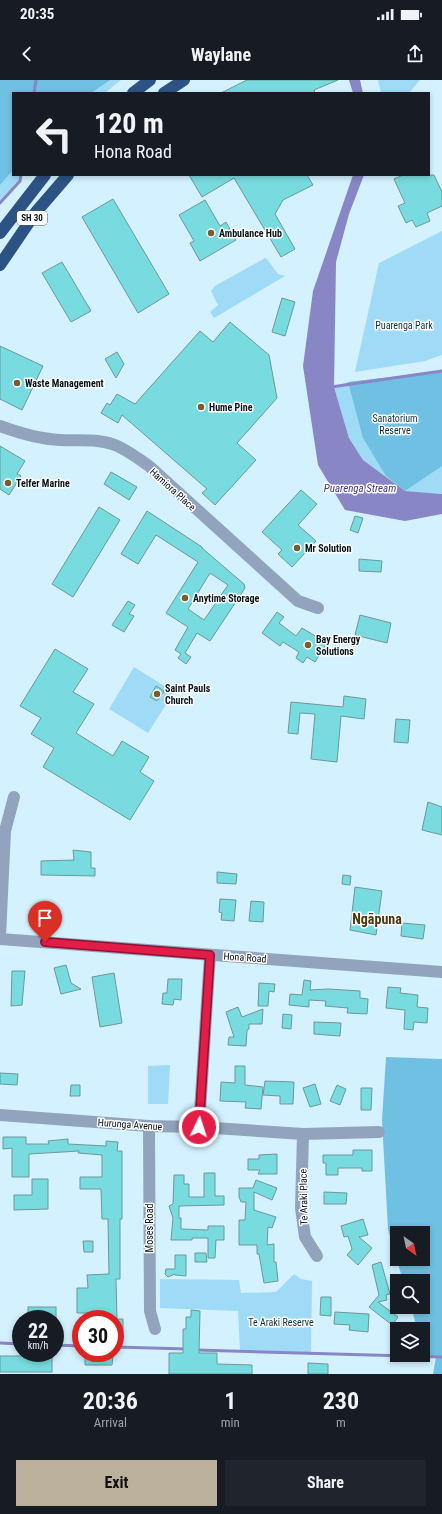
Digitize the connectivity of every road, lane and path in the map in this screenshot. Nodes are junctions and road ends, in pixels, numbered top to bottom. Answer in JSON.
{"nodes":[{"id":1,"x":150,"y":80,"type":"edge"},
{"id":2,"x":184,"y":80,"type":"edge"},
{"id":3,"x":134,"y":92,"type":"edge"},
{"id":4,"x":166,"y":92,"type":"edge"},
{"id":5,"x":43,"y":176,"type":"edge"},
{"id":6,"x":67,"y":176,"type":"edge"},
{"id":7,"x":0,"y":233,"type":"edge"},
{"id":8,"x":0,"y":265,"type":"edge"},
{"id":9,"x":0,"y":426,"type":"edge"},
{"id":10,"x":318,"y":608,"type":"dead end"},
{"id":11,"x":14,"y":797,"type":"dead end"},
{"id":12,"x":0,"y":936,"type":"edge"},
{"id":13,"x":0,"y":939,"type":"edge"},
{"id":14,"x":210,"y":955,"type":"junction"},
{"id":15,"x":442,"y":972,"type":"edge"},
{"id":16,"x":0,"y":1115,"type":"edge"},
{"id":17,"x":149,"y":1126,"type":"junction"},
{"id":18,"x":199,"y":1127,"type":"junction"},
{"id":19,"x":379,"y":1132,"type":"dead end"},
{"id":20,"x":303,"y":1134,"type":"junction"},
{"id":21,"x":317,"y":1256,"type":"dead end"},
{"id":22,"x":156,"y":1329,"type":"dead end"}],
"edges":[{"from":1,"to":3,"type":"highway"},
{"from":2,"to":4,"type":"highway"},
{"from":5,"to":7,"type":"highway","number":"SH 30"},
{"from":6,"to":8,"type":"highway","number":"SH 30"},
{"from":9,"to":10,"type":"street","name":"Hamiora Place"},
{"from":11,"to":12,"type":"street"},
{"from":13,"to":14,"type":"street","name":"Hona Road"},
{"from":14,"to":15,"type":"street","name":"Hona Road"},
{"from":14,"to":18,"type":"street"},
{"from":16,"to":17,"type":"street","name":"Hurunga Avenue"},
{"from":17,"to":18,"type":"street","name":"Hurunga Avenue"},
{"from":17,"to":22,"type":"street","name":"Moses Road"},
{"from":18,"to":20,"type":"street","name":"Hurunga Avenue"},
{"from":19,"to":20,"type":"street","name":"Hurunga Avenue"},
{"from":20,"to":21,"type":"street","name":"Te Araki Place"}]}
